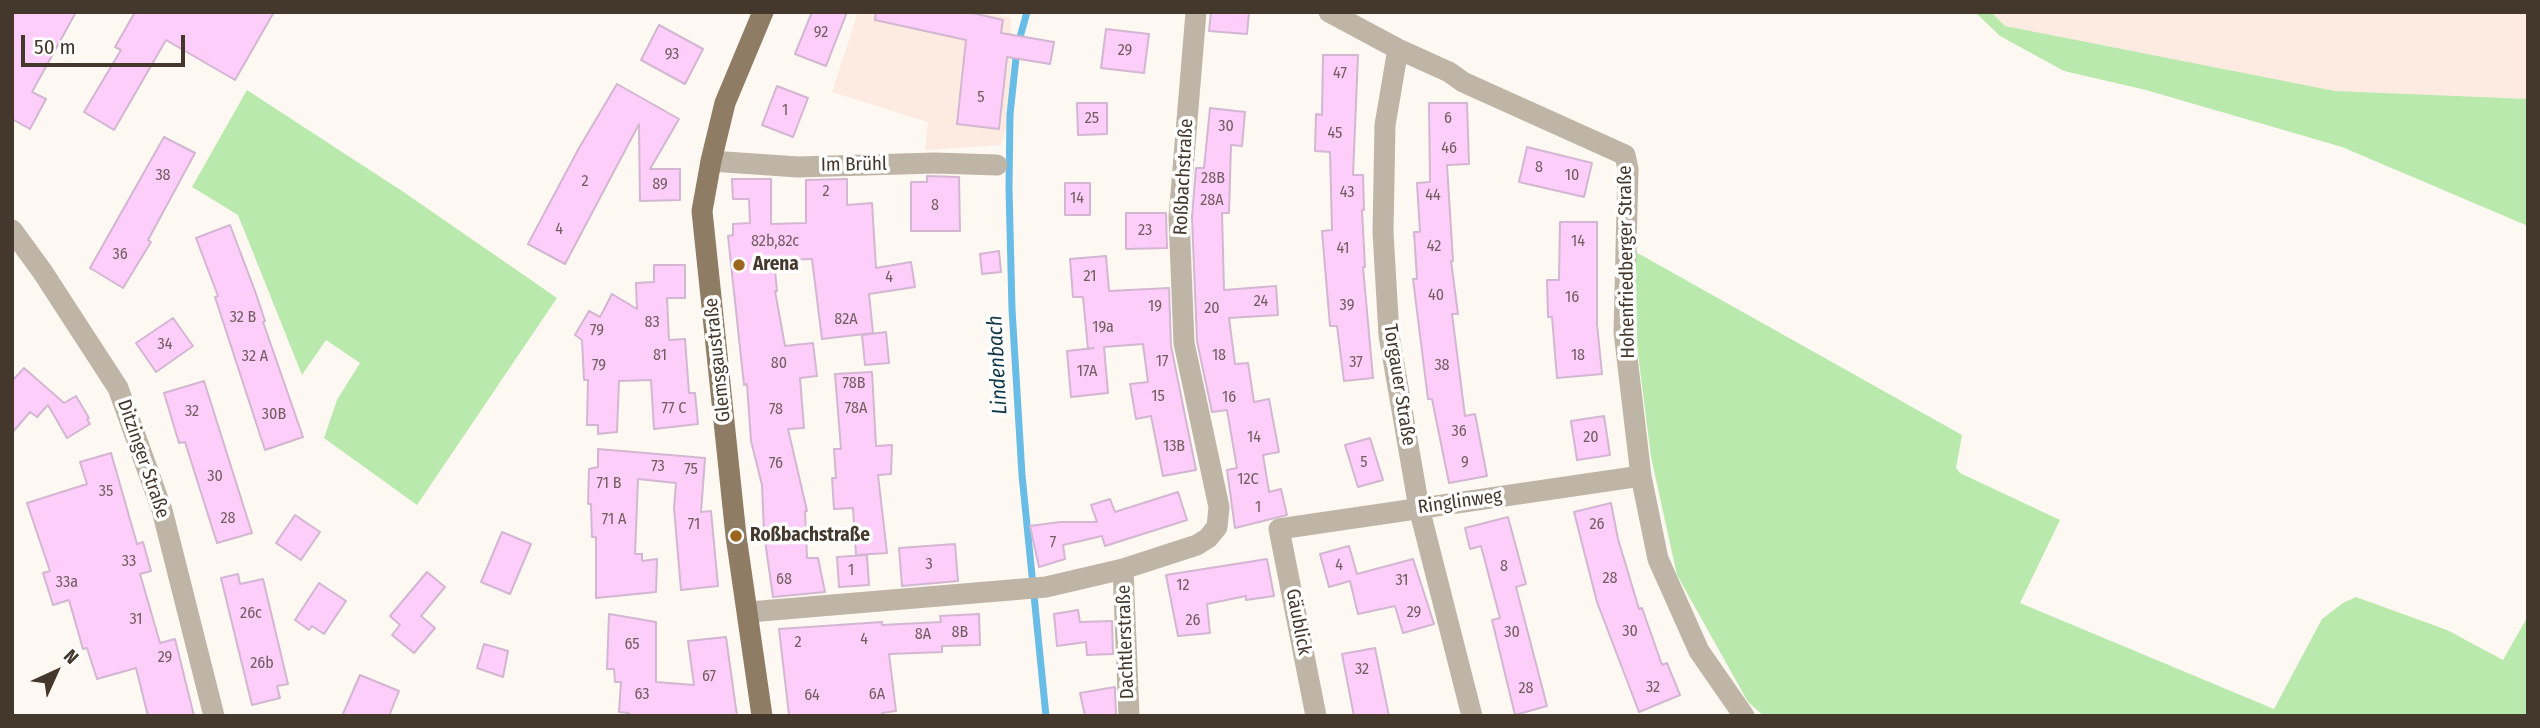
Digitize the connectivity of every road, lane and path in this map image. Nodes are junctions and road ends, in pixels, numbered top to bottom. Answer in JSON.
{"nodes":[{"id":1,"x":763,"y":12,"type":"edge"},
{"id":2,"x":1196,"y":12,"type":"edge"},
{"id":3,"x":1329,"y":12,"type":"edge"},
{"id":4,"x":1398,"y":49,"type":"junction"},
{"id":5,"x":710,"y":161,"type":"junction"},
{"id":6,"x":997,"y":165,"type":"dead end"},
{"id":7,"x":12,"y":230,"type":"edge"},
{"id":8,"x":1641,"y":476,"type":"junction"},
{"id":9,"x":1419,"y":508,"type":"junction"},
{"id":10,"x":1279,"y":529,"type":"joint"},
{"id":11,"x":1123,"y":569,"type":"junction"},
{"id":12,"x":748,"y":612,"type":"junction"},
{"id":13,"x":214,"y":716,"type":"edge"},
{"id":14,"x":762,"y":716,"type":"edge"},
{"id":15,"x":1129,"y":716,"type":"edge"},
{"id":16,"x":1316,"y":716,"type":"edge"},
{"id":17,"x":1472,"y":716,"type":"edge"},
{"id":18,"x":1744,"y":716,"type":"edge"}],
"edges":[{"from":1,"to":5,"type":"main road","name":"Glemsgaustraße"},
{"from":2,"to":11,"type":"street","name":"Roßbachstraße"},
{"from":3,"to":4,"type":"street","name":"Hohenfriedberger Straße"},
{"from":4,"to":8,"type":"street","name":"Hohenfriedberger Straße"},
{"from":4,"to":9,"type":"street","name":"Torgauer Straße"},
{"from":5,"to":6,"type":"street","name":"Im Brühl"},
{"from":5,"to":12,"type":"main road","name":"Glemsgaustraße"},
{"from":7,"to":13,"type":"street","name":"Ditzinger Straße"},
{"from":8,"to":9,"type":"street","name":"Ringlinweg"},
{"from":8,"to":18,"type":"street","name":"Hohenfriedberger Straße"},
{"from":9,"to":10,"type":"street","name":"Ringlinweg"},
{"from":9,"to":17,"type":"street","name":"Torgauer Straße"},
{"from":10,"to":16,"type":"street","name":"Gäublick"},
{"from":11,"to":12,"type":"street","name":"Roßbachstraße"},
{"from":11,"to":15,"type":"street","name":"Dachtlerstraße"},
{"from":12,"to":14,"type":"main road","name":"Glemsgaustraße"}]}
